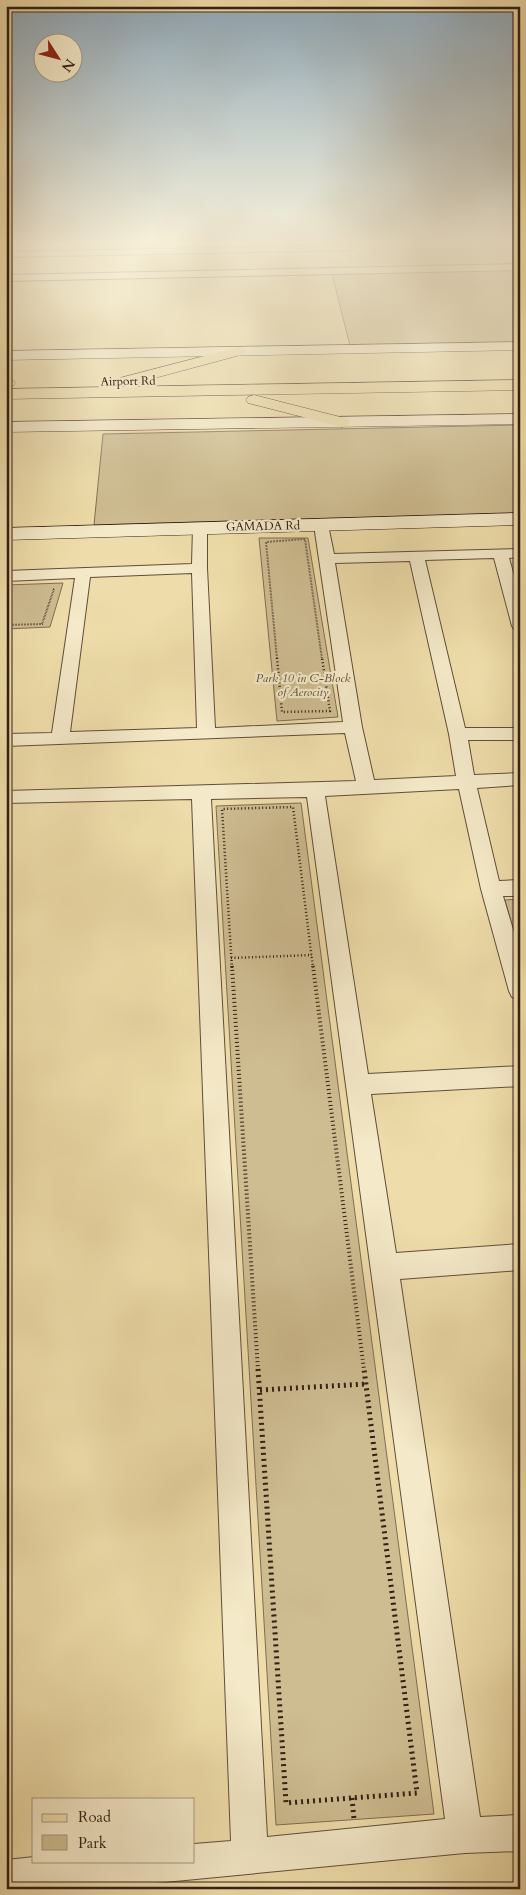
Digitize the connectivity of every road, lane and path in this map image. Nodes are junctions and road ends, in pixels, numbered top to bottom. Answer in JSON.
{"nodes":[{"id":1,"x":520,"y":346,"type":"edge"},
{"id":2,"x":239,"y":351,"type":"junction"},
{"id":3,"x":6,"y":356,"type":"edge"},
{"id":4,"x":520,"y":375,"type":"edge"},
{"id":5,"x":125,"y":382,"type":"junction"},
{"id":6,"x":6,"y":383,"type":"edge"},
{"id":7,"x":520,"y":385,"type":"edge"},
{"id":8,"x":216,"y":390,"type":"junction"},
{"id":9,"x":6,"y":394,"type":"edge"},
{"id":10,"x":33,"y":394,"type":"junction"},
{"id":11,"x":6,"y":400,"type":"edge"},
{"id":12,"x":520,"y":419,"type":"edge"},
{"id":13,"x":342,"y":422,"type":"junction"},
{"id":14,"x":6,"y":427,"type":"edge"},
{"id":15,"x":520,"y":518,"type":"edge"},
{"id":16,"x":321,"y":525,"type":"junction"},
{"id":17,"x":200,"y":527,"type":"junction"},
{"id":18,"x":6,"y":534,"type":"edge"},
{"id":19,"x":520,"y":553,"type":"edge"},
{"id":20,"x":500,"y":554,"type":"junction"},
{"id":21,"x":416,"y":556,"type":"junction"},
{"id":22,"x":327,"y":558,"type":"junction"},
{"id":23,"x":199,"y":568,"type":"junction"},
{"id":24,"x":83,"y":573,"type":"junction"},
{"id":25,"x":6,"y":576,"type":"edge"},
{"id":26,"x":44,"y":589,"type":"dead end"},
{"id":27,"x":6,"y":625,"type":"edge"},
{"id":28,"x":520,"y":626,"type":"edge"},
{"id":29,"x":330,"y":711,"type":"joint"},
{"id":30,"x":353,"y":727,"type":"junction"},
{"id":31,"x":206,"y":734,"type":"junction"},
{"id":32,"x":458,"y":734,"type":"junction"},
{"id":33,"x":520,"y":734,"type":"edge"},
{"id":34,"x":60,"y":738,"type":"junction"},
{"id":35,"x":6,"y":740,"type":"edge"},
{"id":36,"x":520,"y":779,"type":"edge"},
{"id":37,"x":466,"y":780,"type":"junction"},
{"id":38,"x":366,"y":787,"type":"junction"},
{"id":39,"x":315,"y":790,"type":"junction"},
{"id":40,"x":202,"y":792,"type":"junction"},
{"id":41,"x":6,"y":797,"type":"edge"},
{"id":42,"x":520,"y":888,"type":"edge"},
{"id":43,"x":491,"y":889,"type":"junction"},
{"id":44,"x":312,"y":955,"type":"junction"},
{"id":45,"x":231,"y":958,"type":"junction"},
{"id":46,"x":520,"y":990,"type":"edge"},
{"id":47,"x":520,"y":1076,"type":"edge"},
{"id":48,"x":359,"y":1085,"type":"junction"},
{"id":49,"x":520,"y":1257,"type":"edge"},
{"id":50,"x":385,"y":1267,"type":"junction"},
{"id":51,"x":366,"y":1384,"type":"junction"},
{"id":52,"x":260,"y":1390,"type":"junction"},
{"id":53,"x":520,"y":1833,"type":"edge"},
{"id":54,"x":465,"y":1835,"type":"junction"},
{"id":55,"x":250,"y":1857,"type":"junction"},
{"id":56,"x":192,"y":1862,"type":"edge"},
{"id":57,"x":195,"y":1862,"type":"edge"},
{"id":58,"x":6,"y":1878,"type":"edge"}],
"edges":[{"from":1,"to":2,"type":"street"},
{"from":2,"to":3,"type":"street"},
{"from":2,"to":5,"type":"main road"},
{"from":4,"to":5,"type":"main road","name":"Airport Rd"},
{"from":5,"to":6,"type":"main road","name":"Airport Rd"},
{"from":7,"to":8,"type":"main road"},
{"from":8,"to":10,"type":"main road"},
{"from":8,"to":13,"type":"main road"},
{"from":9,"to":10,"type":"main road"},
{"from":10,"to":11,"type":"main road"},
{"from":12,"to":13,"type":"street"},
{"from":13,"to":14,"type":"street"},
{"from":15,"to":16,"type":"street","name":"GAMADA Rd"},
{"from":16,"to":17,"type":"street","name":"GAMADA Rd"},
{"from":16,"to":22,"type":"street"},
{"from":17,"to":18,"type":"street","name":"GAMADA Rd"},
{"from":17,"to":23,"type":"street"},
{"from":19,"to":20,"type":"street"},
{"from":20,"to":21,"type":"street"},
{"from":20,"to":28,"type":"street"},
{"from":21,"to":22,"type":"street"},
{"from":21,"to":32,"type":"street"},
{"from":22,"to":30,"type":"street"},
{"from":23,"to":24,"type":"street"},
{"from":23,"to":31,"type":"street"},
{"from":24,"to":25,"type":"street"},
{"from":24,"to":34,"type":"street"},
{"from":26,"to":27,"type":"path"},
{"from":29,"to":29,"type":"path"},
{"from":30,"to":31,"type":"street"},
{"from":30,"to":38,"type":"street"},
{"from":31,"to":34,"type":"street"},
{"from":32,"to":33,"type":"street"},
{"from":32,"to":37,"type":"street"},
{"from":34,"to":35,"type":"street"},
{"from":36,"to":37,"type":"street"},
{"from":37,"to":38,"type":"street"},
{"from":37,"to":43,"type":"street"},
{"from":38,"to":39,"type":"street"},
{"from":39,"to":40,"type":"street"},
{"from":39,"to":48,"type":"street"},
{"from":40,"to":41,"type":"street"},
{"from":40,"to":55,"type":"street"},
{"from":42,"to":43,"type":"street"},
{"from":43,"to":46,"type":"street"},
{"from":44,"to":45,"type":"path"},
{"from":44,"to":45,"type":"path"},
{"from":44,"to":51,"type":"path"},
{"from":45,"to":52,"type":"path"},
{"from":47,"to":48,"type":"street"},
{"from":48,"to":50,"type":"street"},
{"from":49,"to":50,"type":"street"},
{"from":50,"to":54,"type":"street"},
{"from":51,"to":52,"type":"path"},
{"from":51,"to":52,"type":"path"},
{"from":53,"to":54,"type":"street"},
{"from":54,"to":55,"type":"street"},
{"from":55,"to":57,"type":"street"},
{"from":56,"to":58,"type":"street"}]}
